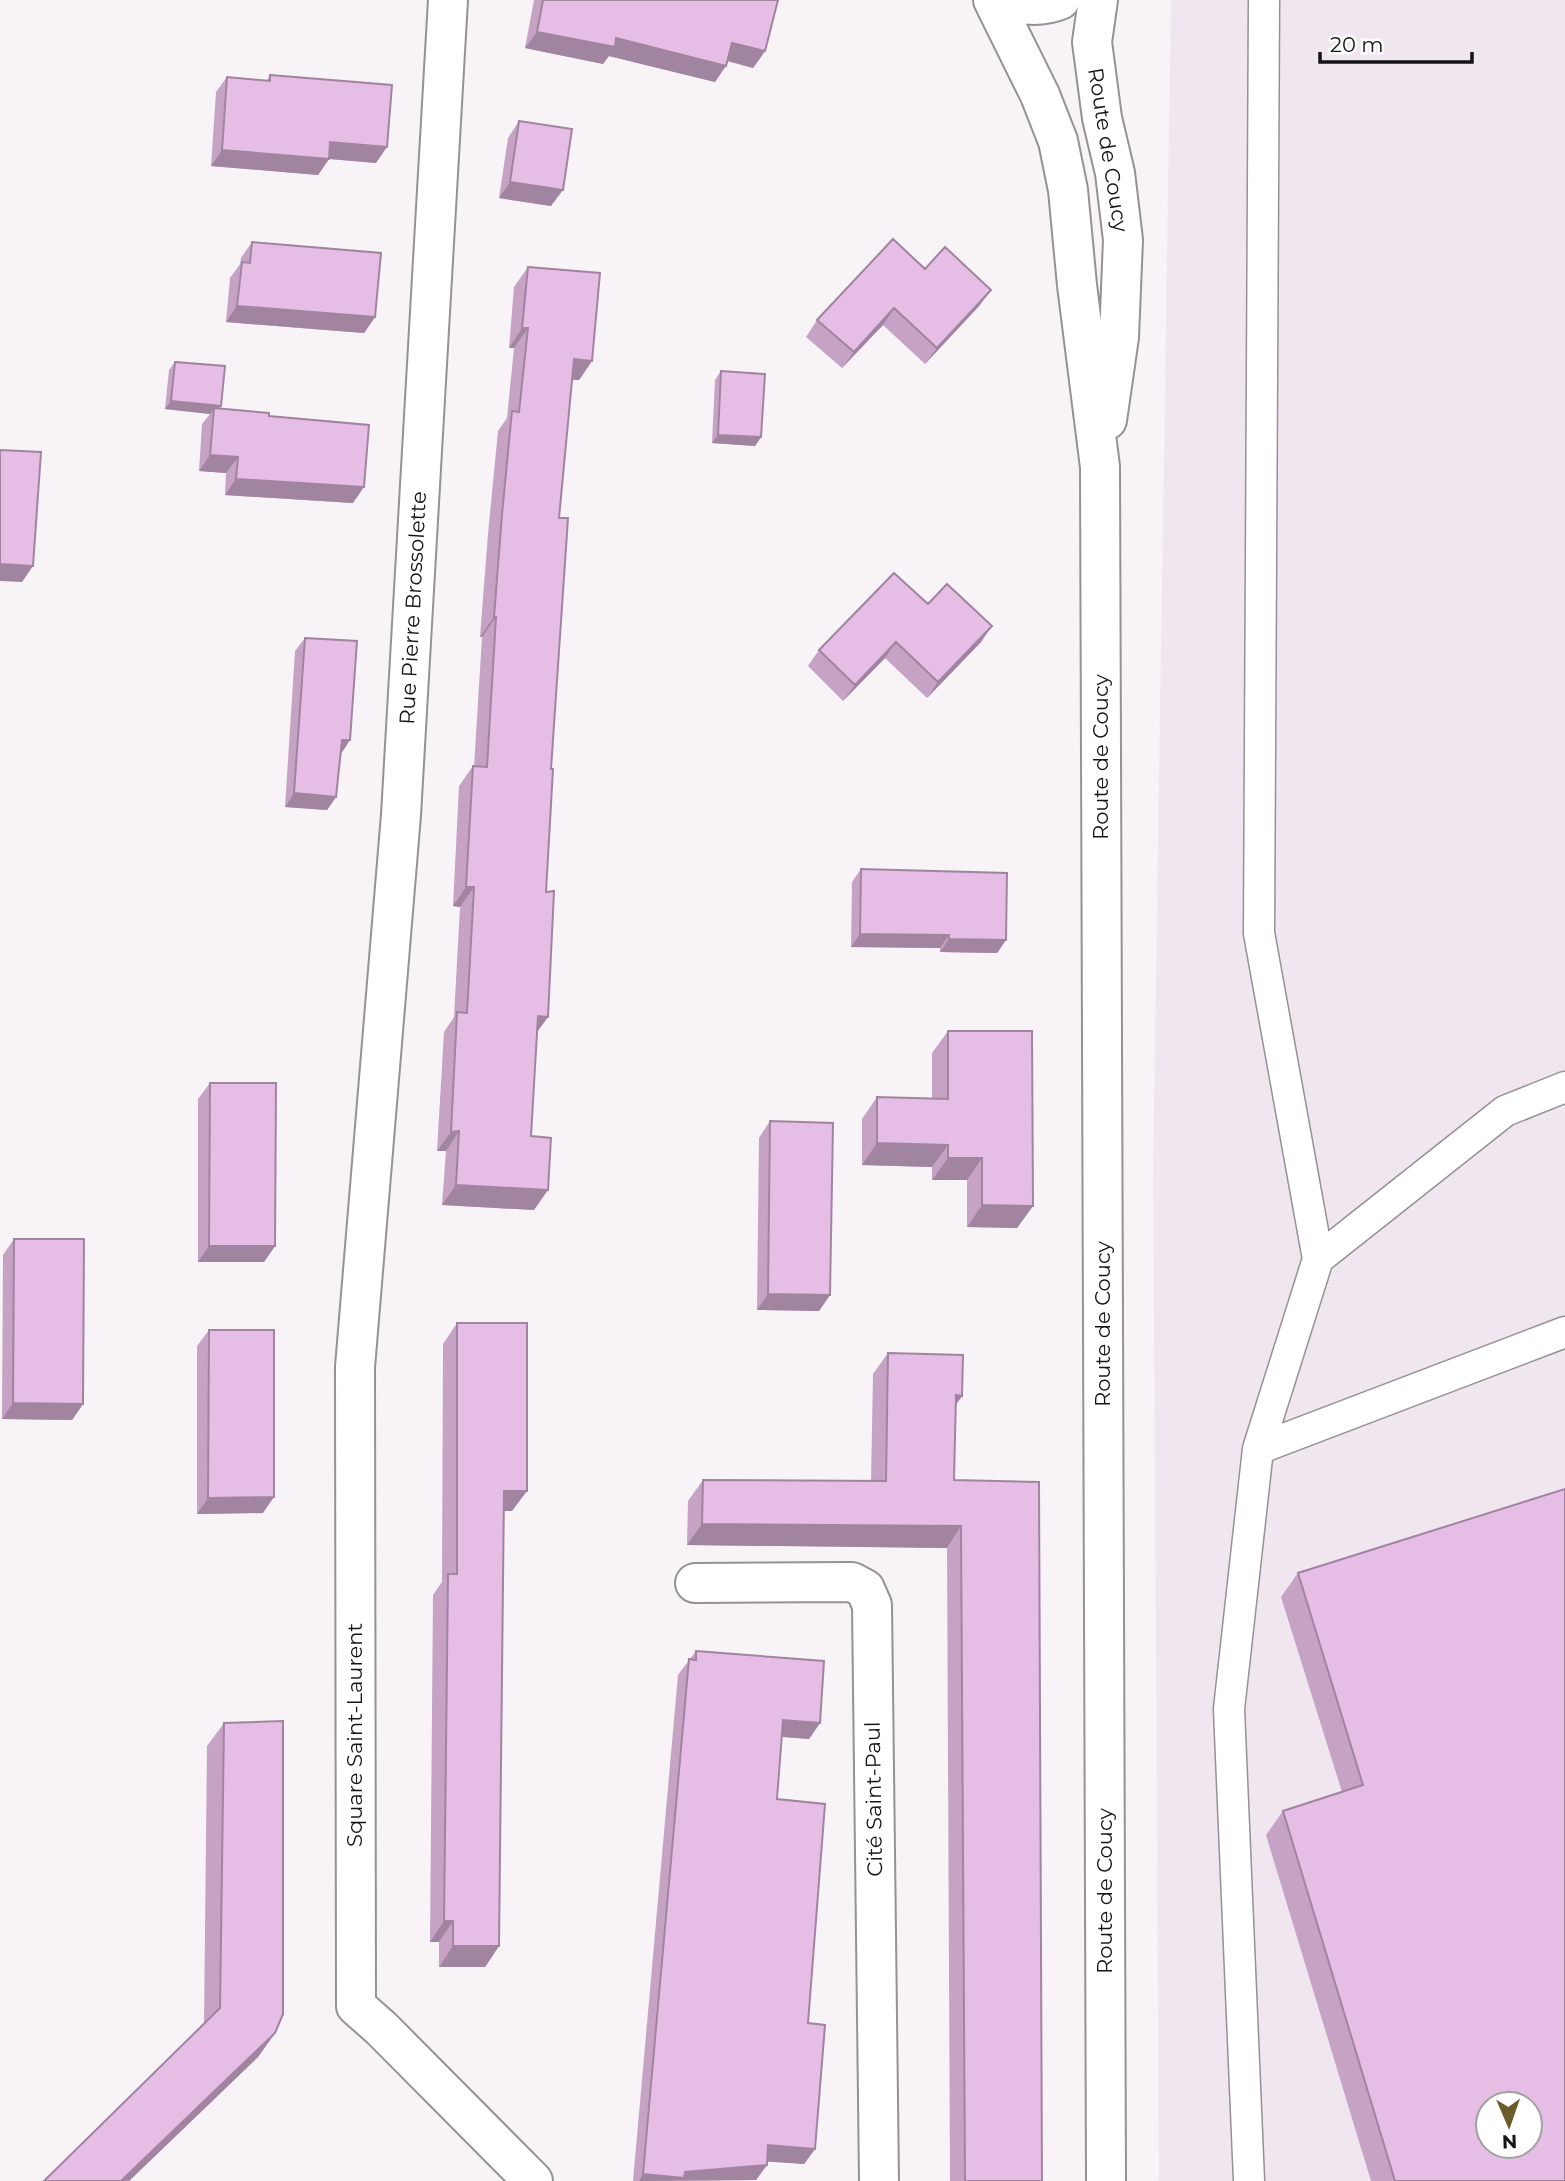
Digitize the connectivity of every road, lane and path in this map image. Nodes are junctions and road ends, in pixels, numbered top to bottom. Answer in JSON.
{"nodes":[{"id":1,"x":448,"y":0,"type":"edge"},
{"id":2,"x":993,"y":0,"type":"edge"},
{"id":3,"x":1002,"y":0,"type":"edge"},
{"id":4,"x":1060,"y":0,"type":"edge"},
{"id":5,"x":1098,"y":0,"type":"edge"},
{"id":6,"x":1264,"y":0,"type":"edge"},
{"id":7,"x":1100,"y":467,"type":"junction"},
{"id":8,"x":1565,"y":1087,"type":"edge"},
{"id":9,"x":367,"y":1216,"type":"joint"},
{"id":10,"x":1318,"y":1259,"type":"junction"},
{"id":11,"x":1565,"y":1332,"type":"edge"},
{"id":12,"x":1258,"y":1449,"type":"junction"},
{"id":13,"x":695,"y":1583,"type":"dead end"},
{"id":14,"x":533,"y":2181,"type":"edge"},
{"id":15,"x":879,"y":2181,"type":"edge"},
{"id":16,"x":1106,"y":2181,"type":"edge"},
{"id":17,"x":1249,"y":2181,"type":"edge"}],
"edges":[{"from":1,"to":9,"type":"street","name":"Rue Pierre Brossolette"},
{"from":2,"to":7,"type":"street","name":"Route de Coucy"},
{"from":3,"to":4,"type":"street"},
{"from":5,"to":7,"type":"street","name":"Route de Coucy"},
{"from":6,"to":10,"type":"lane"},
{"from":7,"to":16,"type":"street","name":"Route de Coucy"},
{"from":8,"to":10,"type":"lane"},
{"from":9,"to":14,"type":"street","name":"Square Saint-Laurent"},
{"from":10,"to":12,"type":"lane"},
{"from":11,"to":12,"type":"lane"},
{"from":12,"to":17,"type":"lane"},
{"from":13,"to":15,"type":"street","name":"Cité Saint-Paul"}]}
